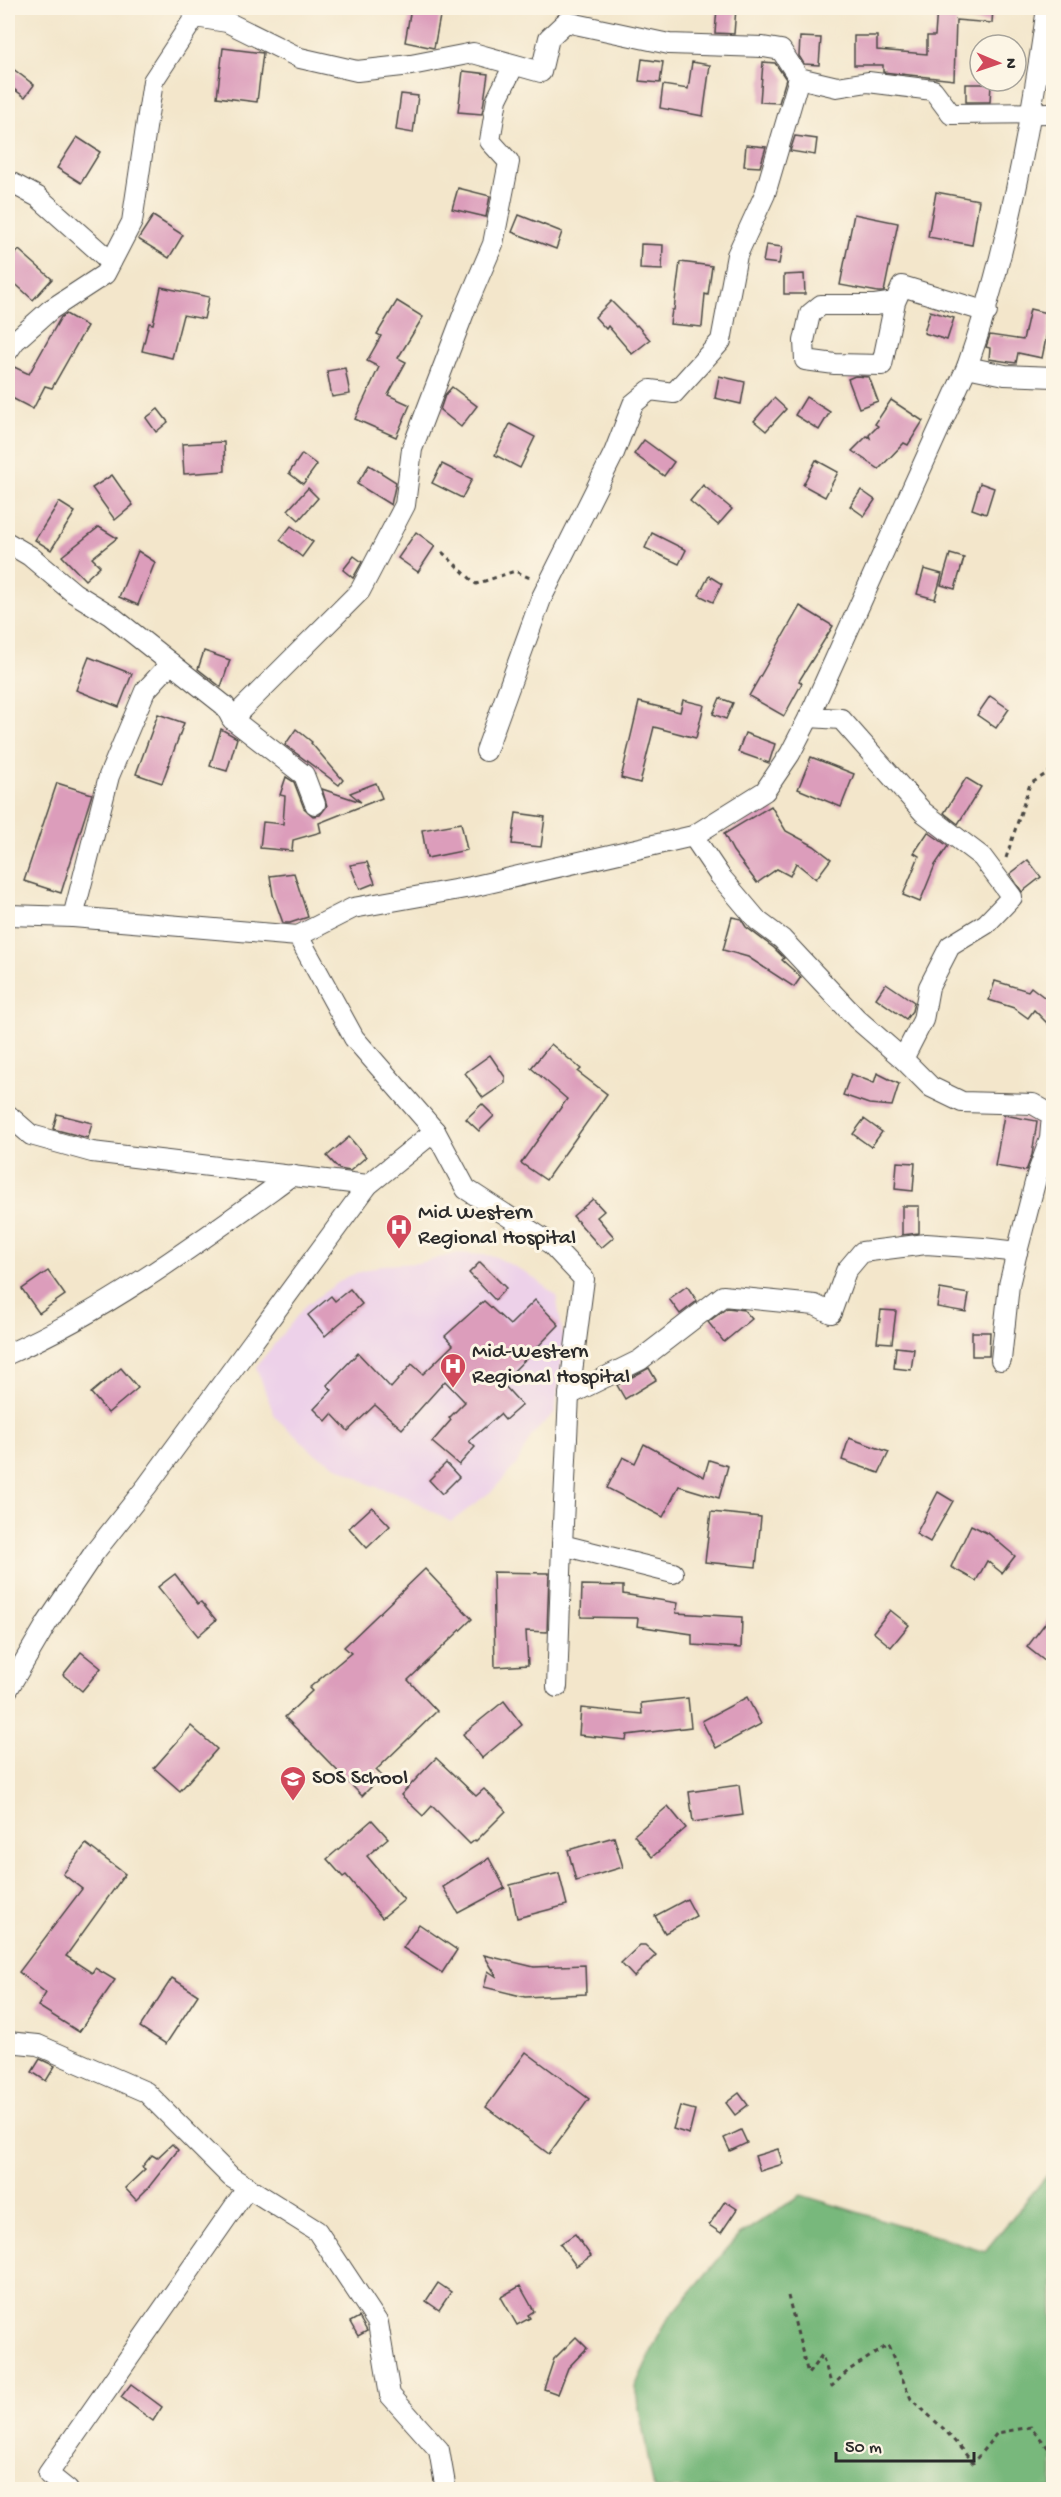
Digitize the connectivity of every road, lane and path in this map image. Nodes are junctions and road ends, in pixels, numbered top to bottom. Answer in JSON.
{"nodes":[{"id":1,"x":1047,"y":8,"type":"edge"},
{"id":2,"x":196,"y":12,"type":"edge"},
{"id":3,"x":514,"y":65,"type":"junction"},
{"id":4,"x":799,"y":78,"type":"junction"},
{"id":5,"x":1053,"y":113,"type":"edge"},
{"id":6,"x":1032,"y":114,"type":"junction"},
{"id":7,"x":8,"y":181,"type":"edge"},
{"id":8,"x":111,"y":262,"type":"junction"},
{"id":9,"x":895,"y":302,"type":"junction"},
{"id":10,"x":987,"y":312,"type":"junction"},
{"id":11,"x":8,"y":351,"type":"edge"},
{"id":12,"x":967,"y":367,"type":"junction"},
{"id":13,"x":1053,"y":377,"type":"edge"},
{"id":14,"x":8,"y":543,"type":"edge"},
{"id":15,"x":442,"y":552,"type":"dead end"},
{"id":16,"x":547,"y":587,"type":"junction"},
{"id":17,"x":171,"y":663,"type":"junction"},
{"id":18,"x":809,"y":717,"type":"junction"},
{"id":19,"x":232,"y":719,"type":"junction"},
{"id":20,"x":486,"y":751,"type":"dead end"},
{"id":21,"x":1053,"y":769,"type":"edge"},
{"id":22,"x":315,"y":804,"type":"dead end"},
{"id":23,"x":693,"y":836,"type":"junction"},
{"id":24,"x":999,"y":879,"type":"junction"},
{"id":25,"x":8,"y":915,"type":"edge"},
{"id":26,"x":73,"y":917,"type":"junction"},
{"id":27,"x":298,"y":936,"type":"junction"},
{"id":28,"x":903,"y":1059,"type":"junction"},
{"id":29,"x":8,"y":1115,"type":"edge"},
{"id":30,"x":435,"y":1131,"type":"junction"},
{"id":31,"x":292,"y":1175,"type":"junction"},
{"id":32,"x":368,"y":1185,"type":"junction"},
{"id":33,"x":1017,"y":1252,"type":"junction"},
{"id":34,"x":8,"y":1354,"type":"edge"},
{"id":35,"x":1001,"y":1360,"type":"dead end"},
{"id":36,"x":569,"y":1395,"type":"junction"},
{"id":37,"x":562,"y":1545,"type":"junction"},
{"id":38,"x":674,"y":1574,"type":"dead end"},
{"id":39,"x":556,"y":1687,"type":"dead end"},
{"id":40,"x":8,"y":1689,"type":"edge"},
{"id":41,"x":8,"y":2043,"type":"edge"},
{"id":42,"x":248,"y":2187,"type":"junction"},
{"id":43,"x":788,"y":2296,"type":"dead end"},
{"id":44,"x":1053,"y":2455,"type":"edge"},
{"id":45,"x":68,"y":2490,"type":"edge"},
{"id":46,"x":446,"y":2490,"type":"edge"}],
"edges":[{"from":1,"to":6,"type":"street"},
{"from":2,"to":3,"type":"street"},
{"from":2,"to":8,"type":"street"},
{"from":3,"to":4,"type":"street"},
{"from":3,"to":19,"type":"street"},
{"from":4,"to":6,"type":"street"},
{"from":4,"to":16,"type":"street"},
{"from":5,"to":6,"type":"street"},
{"from":6,"to":10,"type":"street"},
{"from":7,"to":8,"type":"street"},
{"from":8,"to":11,"type":"street"},
{"from":9,"to":9,"type":"street"},
{"from":9,"to":10,"type":"street"},
{"from":10,"to":12,"type":"street"},
{"from":12,"to":13,"type":"street"},
{"from":12,"to":18,"type":"street"},
{"from":14,"to":17,"type":"street"},
{"from":15,"to":16,"type":"path"},
{"from":16,"to":20,"type":"street"},
{"from":17,"to":19,"type":"street"},
{"from":17,"to":26,"type":"street"},
{"from":18,"to":23,"type":"street"},
{"from":18,"to":24,"type":"street"},
{"from":19,"to":22,"type":"street"},
{"from":21,"to":24,"type":"path"},
{"from":23,"to":27,"type":"street"},
{"from":23,"to":28,"type":"street"},
{"from":24,"to":28,"type":"street"},
{"from":25,"to":26,"type":"street"},
{"from":26,"to":27,"type":"street"},
{"from":27,"to":30,"type":"street"},
{"from":28,"to":33,"type":"street"},
{"from":29,"to":31,"type":"street"},
{"from":30,"to":32,"type":"street"},
{"from":30,"to":36,"type":"street"},
{"from":31,"to":32,"type":"street"},
{"from":31,"to":34,"type":"street"},
{"from":32,"to":40,"type":"street"},
{"from":33,"to":35,"type":"street"},
{"from":33,"to":36,"type":"street"},
{"from":36,"to":37,"type":"street"},
{"from":37,"to":38,"type":"street"},
{"from":37,"to":39,"type":"street"},
{"from":41,"to":42,"type":"street"},
{"from":42,"to":45,"type":"street"},
{"from":42,"to":46,"type":"street"},
{"from":43,"to":44,"type":"path"}]}
